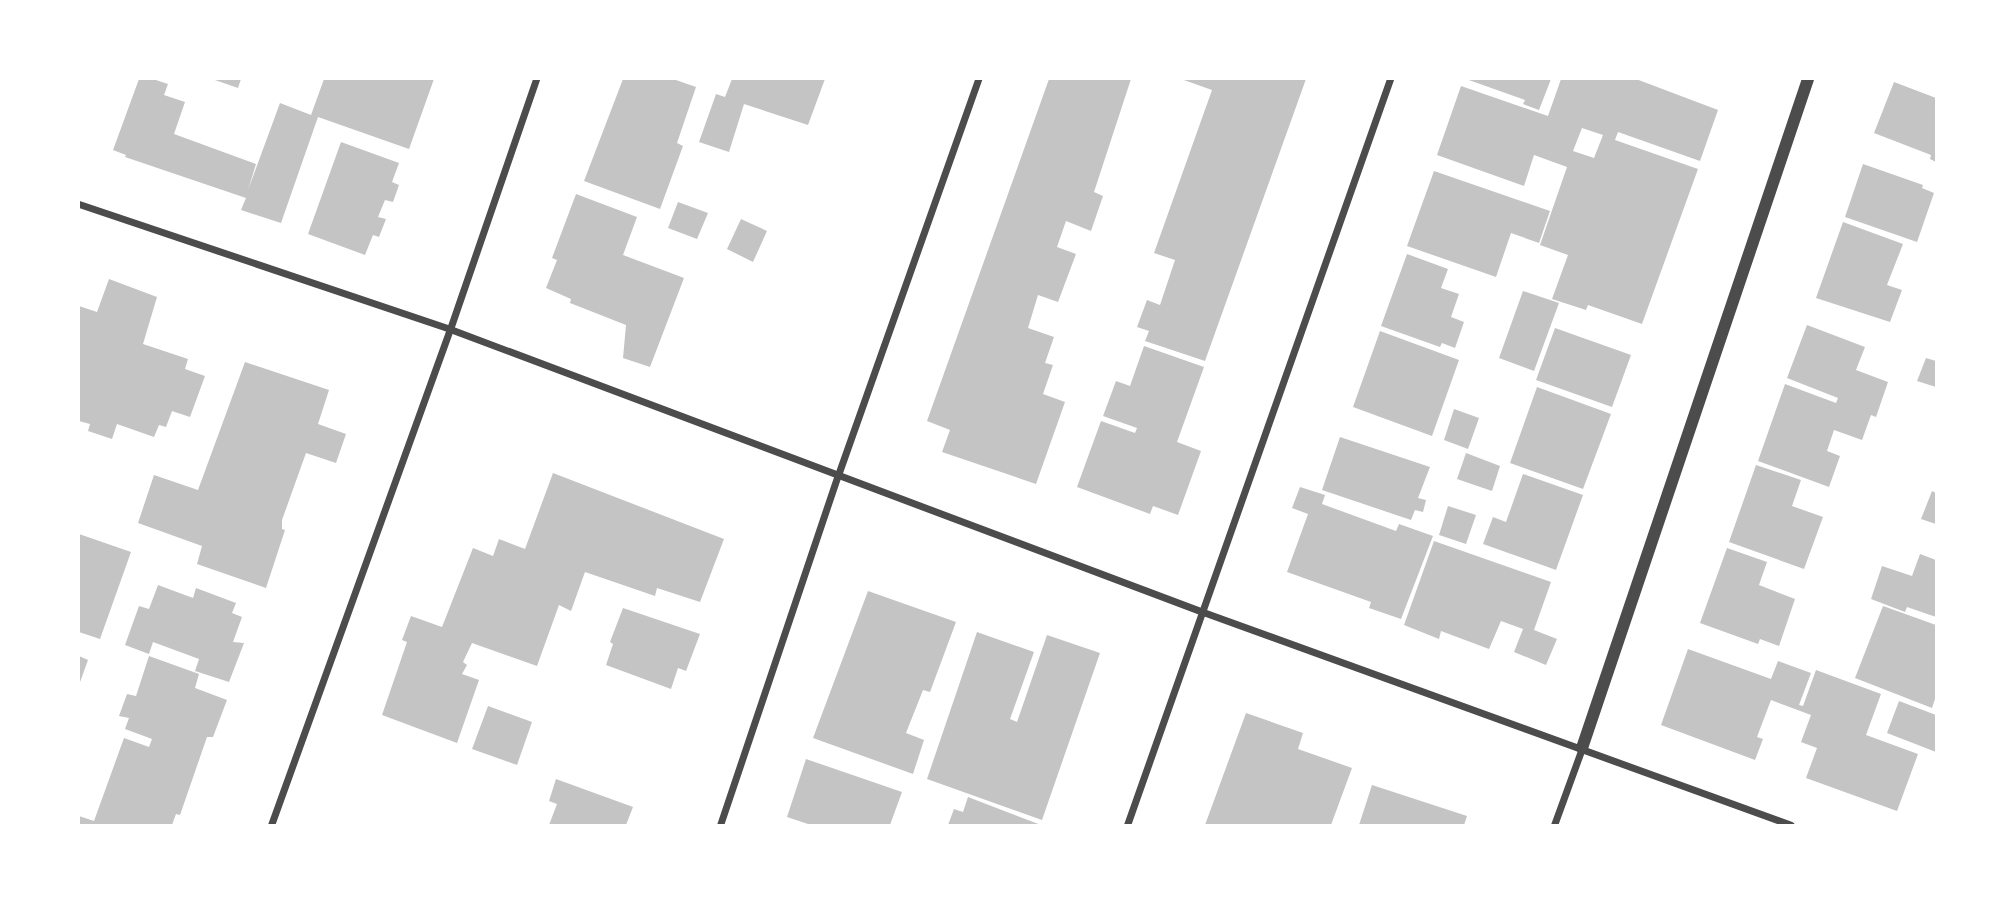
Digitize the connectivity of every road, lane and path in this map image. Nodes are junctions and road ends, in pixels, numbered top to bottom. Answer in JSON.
{"nodes":[{"id":1,"x":536,"y":79,"type":"edge"},
{"id":2,"x":978,"y":79,"type":"edge"},
{"id":3,"x":1390,"y":79,"type":"edge"},
{"id":4,"x":1808,"y":79,"type":"edge"},
{"id":5,"x":79,"y":204,"type":"edge"},
{"id":6,"x":450,"y":329,"type":"junction"},
{"id":7,"x":838,"y":475,"type":"junction"},
{"id":8,"x":1202,"y":611,"type":"junction"},
{"id":9,"x":1582,"y":748,"type":"junction"},
{"id":10,"x":271,"y":825,"type":"edge"},
{"id":11,"x":720,"y":825,"type":"edge"},
{"id":12,"x":1127,"y":825,"type":"edge"},
{"id":13,"x":1555,"y":825,"type":"edge"},
{"id":14,"x":1791,"y":825,"type":"edge"}],
"edges":[{"from":1,"to":6,"type":"street"},
{"from":2,"to":7,"type":"street"},
{"from":3,"to":8,"type":"street"},
{"from":4,"to":9,"type":"street"},
{"from":5,"to":6,"type":"street"},
{"from":6,"to":7,"type":"street"},
{"from":6,"to":10,"type":"street"},
{"from":7,"to":8,"type":"street"},
{"from":7,"to":11,"type":"street"},
{"from":8,"to":9,"type":"street"},
{"from":8,"to":12,"type":"street"},
{"from":9,"to":13,"type":"street"},
{"from":9,"to":14,"type":"street"}]}
